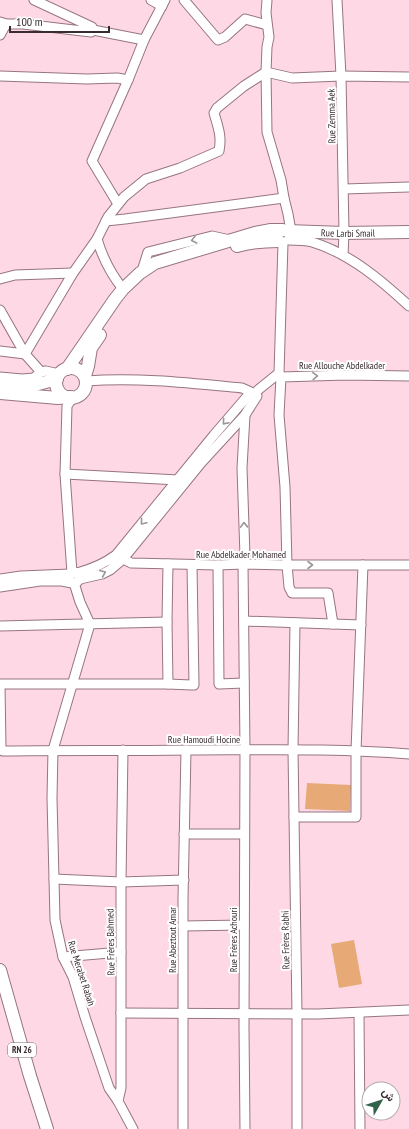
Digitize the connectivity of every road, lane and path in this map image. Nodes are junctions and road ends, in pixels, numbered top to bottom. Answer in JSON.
{"nodes":[{"id":1,"x":34,"y":0,"type":"edge"},
{"id":2,"x":151,"y":0,"type":"edge"},
{"id":3,"x":184,"y":0,"type":"edge"},
{"id":4,"x":267,"y":0,"type":"edge"},
{"id":5,"x":337,"y":0,"type":"edge"},
{"id":6,"x":163,"y":3,"type":"edge"},
{"id":7,"x":3,"y":23,"type":"edge"},
{"id":8,"x":267,"y":25,"type":"junction"},
{"id":9,"x":93,"y":30,"type":"junction"},
{"id":10,"x":0,"y":35,"type":"edge"},
{"id":11,"x":144,"y":40,"type":"junction"},
{"id":12,"x":266,"y":72,"type":"junction"},
{"id":13,"x":0,"y":76,"type":"edge"},
{"id":14,"x":341,"y":76,"type":"junction"},
{"id":15,"x":409,"y":77,"type":"edge"},
{"id":16,"x":128,"y":80,"type":"junction"},
{"id":17,"x":409,"y":187,"type":"edge"},
{"id":18,"x":344,"y":189,"type":"junction"},
{"id":19,"x":284,"y":198,"type":"junction"},
{"id":20,"x":118,"y":204,"type":"junction"},
{"id":21,"x":106,"y":221,"type":"junction"},
{"id":22,"x":344,"y":232,"type":"junction"},
{"id":23,"x":409,"y":232,"type":"edge"},
{"id":24,"x":286,"y":236,"type":"junction"},
{"id":25,"x":97,"y":239,"type":"junction"},
{"id":26,"x":343,"y":255,"type":"junction"},
{"id":27,"x":73,"y":273,"type":"junction"},
{"id":28,"x":0,"y":279,"type":"edge"},
{"id":29,"x":123,"y":289,"type":"junction"},
{"id":30,"x":409,"y":306,"type":"edge"},
{"id":31,"x":0,"y":310,"type":"edge"},
{"id":32,"x":0,"y":351,"type":"edge"},
{"id":33,"x":25,"y":354,"type":"junction"},
{"id":34,"x":41,"y":372,"type":"junction"},
{"id":35,"x":61,"y":374,"type":"junction"},
{"id":36,"x":280,"y":375,"type":"junction"},
{"id":37,"x":409,"y":376,"type":"edge"},
{"id":38,"x":0,"y":377,"type":"edge"},
{"id":39,"x":85,"y":379,"type":"junction"},
{"id":40,"x":0,"y":386,"type":"edge"},
{"id":41,"x":0,"y":393,"type":"edge"},
{"id":42,"x":255,"y":393,"type":"junction"},
{"id":43,"x":72,"y":397,"type":"junction"},
{"id":44,"x":245,"y":415,"type":"junction"},
{"id":45,"x":66,"y":474,"type":"junction"},
{"id":46,"x":178,"y":480,"type":"junction"},
{"id":47,"x":120,"y":557,"type":"junction"},
{"id":48,"x":168,"y":564,"type":"junction"},
{"id":49,"x":243,"y":564,"type":"junction"},
{"id":50,"x":409,"y":564,"type":"edge"},
{"id":51,"x":192,"y":565,"type":"junction"},
{"id":52,"x":218,"y":565,"type":"junction"},
{"id":53,"x":287,"y":565,"type":"junction"},
{"id":54,"x":363,"y":565,"type":"junction"},
{"id":55,"x":74,"y":578,"type":"junction"},
{"id":56,"x":0,"y":579,"type":"edge"},
{"id":57,"x":0,"y":587,"type":"edge"},
{"id":58,"x":244,"y":621,"type":"junction"},
{"id":59,"x":167,"y":622,"type":"junction"},
{"id":60,"x":295,"y":623,"type":"junction"},
{"id":61,"x":90,"y":624,"type":"junction"},
{"id":62,"x":333,"y":624,"type":"junction"},
{"id":63,"x":361,"y":625,"type":"junction"},
{"id":64,"x":0,"y":626,"type":"edge"},
{"id":65,"x":244,"y":683,"type":"junction"},
{"id":66,"x":0,"y":684,"type":"edge"},
{"id":67,"x":73,"y":684,"type":"junction"},
{"id":68,"x":168,"y":684,"type":"junction"},
{"id":69,"x":1,"y":748,"type":"edge"},
{"id":70,"x":53,"y":750,"type":"junction"},
{"id":71,"x":123,"y":750,"type":"junction"},
{"id":72,"x":186,"y":750,"type":"junction"},
{"id":73,"x":245,"y":750,"type":"junction"},
{"id":74,"x":293,"y":750,"type":"junction"},
{"id":75,"x":356,"y":751,"type":"junction"},
{"id":76,"x":409,"y":754,"type":"edge"},
{"id":77,"x":294,"y":817,"type":"junction"},
{"id":78,"x":184,"y":834,"type":"junction"},
{"id":79,"x":244,"y":834,"type":"junction"},
{"id":80,"x":54,"y":879,"type":"junction"},
{"id":81,"x":184,"y":880,"type":"junction"},
{"id":82,"x":121,"y":882,"type":"junction"},
{"id":83,"x":244,"y":925,"type":"junction"},
{"id":84,"x":184,"y":926,"type":"junction"},
{"id":85,"x":121,"y":952,"type":"junction"},
{"id":86,"x":63,"y":957,"type":"junction"},
{"id":87,"x":0,"y":970,"type":"edge"},
{"id":88,"x":409,"y":1010,"type":"edge"},
{"id":89,"x":121,"y":1013,"type":"junction"},
{"id":90,"x":184,"y":1013,"type":"junction"},
{"id":91,"x":359,"y":1013,"type":"junction"},
{"id":92,"x":244,"y":1014,"type":"junction"},
{"id":93,"x":297,"y":1014,"type":"junction"},
{"id":94,"x":118,"y":1101,"type":"junction"},
{"id":95,"x":47,"y":1129,"type":"edge"},
{"id":96,"x":133,"y":1129,"type":"edge"},
{"id":97,"x":183,"y":1129,"type":"edge"},
{"id":98,"x":245,"y":1129,"type":"edge"},
{"id":99,"x":297,"y":1129,"type":"edge"},
{"id":100,"x":360,"y":1129,"type":"edge"}],
"edges":[{"from":1,"to":9,"type":"street"},
{"from":2,"to":6,"type":"street"},
{"from":3,"to":8,"type":"street"},
{"from":4,"to":8,"type":"street"},
{"from":5,"to":14,"type":"street","name":"Rue Zemma Aek"},
{"from":6,"to":11,"type":"street"},
{"from":7,"to":9,"type":"street"},
{"from":7,"to":10,"type":"street"},
{"from":8,"to":12,"type":"street"},
{"from":9,"to":11,"type":"street"},
{"from":11,"to":16,"type":"street"},
{"from":12,"to":14,"type":"street"},
{"from":12,"to":19,"type":"street"},
{"from":12,"to":20,"type":"street"},
{"from":13,"to":16,"type":"street"},
{"from":14,"to":15,"type":"street"},
{"from":14,"to":18,"type":"street","name":"Rue Zemma Aek"},
{"from":16,"to":20,"type":"street"},
{"from":17,"to":18,"type":"street"},
{"from":18,"to":22,"type":"street","name":"Rue Zemma Aek"},
{"from":19,"to":21,"type":"street"},
{"from":19,"to":24,"type":"street"},
{"from":20,"to":21,"type":"street"},
{"from":21,"to":25,"type":"street"},
{"from":22,"to":23,"type":"main road","name":"Rue Larbi Smail"},
{"from":22,"to":24,"type":"main road","name":"Rue Larbi Smail"},
{"from":22,"to":26,"type":"street","name":"Rue Zemma Aek"},
{"from":24,"to":26,"type":"street"},
{"from":24,"to":29,"type":"main road","one_way":true},
{"from":24,"to":36,"type":"street"},
{"from":24,"to":39,"type":"main road"},
{"from":25,"to":27,"type":"street"},
{"from":25,"to":29,"type":"street"},
{"from":26,"to":30,"type":"street"},
{"from":27,"to":28,"type":"street"},
{"from":27,"to":33,"type":"street"},
{"from":29,"to":35,"type":"main road"},
{"from":31,"to":33,"type":"street"},
{"from":32,"to":33,"type":"street"},
{"from":33,"to":34,"type":"street"},
{"from":34,"to":35,"type":"street"},
{"from":34,"to":38,"type":"street"},
{"from":35,"to":39,"type":"main road"},
{"from":35,"to":40,"type":"main road"},
{"from":35,"to":43,"type":"main road"},
{"from":36,"to":37,"type":"street","name":"Rue Allouche Abdelkader","one_way":true},
{"from":36,"to":42,"type":"street"},
{"from":36,"to":53,"type":"street"},
{"from":39,"to":42,"type":"street"},
{"from":39,"to":43,"type":"main road"},
{"from":41,"to":43,"type":"main road"},
{"from":42,"to":44,"type":"street"},
{"from":42,"to":46,"type":"street","one_way":true},
{"from":43,"to":45,"type":"street"},
{"from":44,"to":47,"type":"street"},
{"from":49,"to":44,"type":"street","name":"Rue Frères Achouri","one_way":true},
{"from":45,"to":46,"type":"street"},
{"from":45,"to":55,"type":"street"},
{"from":46,"to":47,"type":"street","one_way":true},
{"from":47,"to":48,"type":"street","name":"Rue Abdelkader Mohamed"},
{"from":47,"to":55,"type":"street"},
{"from":48,"to":51,"type":"street","name":"Rue Abdelkader Mohamed"},
{"from":48,"to":59,"type":"street"},
{"from":49,"to":52,"type":"street","name":"Rue Abdelkader Mohamed"},
{"from":49,"to":53,"type":"street","name":"Rue Abdelkader Mohamed"},
{"from":49,"to":58,"type":"street","name":"Rue Frères Achouri"},
{"from":50,"to":54,"type":"street","name":"Rue Abdelkader Mohamed"},
{"from":51,"to":52,"type":"street","name":"Rue Abdelkader Mohamed"},
{"from":51,"to":68,"type":"street"},
{"from":52,"to":65,"type":"street"},
{"from":53,"to":54,"type":"street","name":"Rue Abdelkader Mohamed","one_way":true},
{"from":53,"to":62,"type":"street"},
{"from":54,"to":63,"type":"street"},
{"from":55,"to":56,"type":"street"},
{"from":55,"to":57,"type":"street"},
{"from":55,"to":61,"type":"street"},
{"from":58,"to":60,"type":"street"},
{"from":58,"to":65,"type":"street","name":"Rue Frères Achouri"},
{"from":59,"to":61,"type":"street"},
{"from":59,"to":68,"type":"street"},
{"from":60,"to":62,"type":"street"},
{"from":60,"to":74,"type":"street","name":"Rue Frères Rabhi"},
{"from":61,"to":64,"type":"street"},
{"from":61,"to":67,"type":"street","name":"Rue Merabet Rabah"},
{"from":62,"to":63,"type":"street"},
{"from":63,"to":75,"type":"street"},
{"from":65,"to":73,"type":"street","name":"Rue Frères Achouri"},
{"from":66,"to":67,"type":"street"},
{"from":66,"to":69,"type":"street"},
{"from":67,"to":68,"type":"street"},
{"from":67,"to":70,"type":"street","name":"Rue Merabet Rabah"},
{"from":69,"to":70,"type":"street","name":"Rue Hamoudi Hocine"},
{"from":70,"to":71,"type":"street","name":"Rue Hamoudi Hocine"},
{"from":70,"to":80,"type":"street","name":"Rue Merabet Rabah"},
{"from":71,"to":72,"type":"street","name":"Rue Hamoudi Hocine"},
{"from":71,"to":82,"type":"street","name":"Rue Frères Bahmed"},
{"from":72,"to":73,"type":"street","name":"Rue Hamoudi Hocine"},
{"from":72,"to":78,"type":"street","name":"Rue Abeztout Amar"},
{"from":73,"to":74,"type":"street","name":"Rue Hamoudi Hocine"},
{"from":73,"to":79,"type":"street","name":"Rue Frères Achouri"},
{"from":74,"to":75,"type":"street","name":"Rue Hamoudi Hocine"},
{"from":74,"to":77,"type":"street","name":"Rue Frères Rabhi"},
{"from":75,"to":76,"type":"street","name":"Rue Hamoudi Hocine"},
{"from":75,"to":77,"type":"street"},
{"from":77,"to":93,"type":"street","name":"Rue Frères Rabhi"},
{"from":78,"to":79,"type":"street"},
{"from":78,"to":81,"type":"street","name":"Rue Abeztout Amar"},
{"from":79,"to":83,"type":"street","name":"Rue Frères Achouri"},
{"from":80,"to":82,"type":"street"},
{"from":80,"to":86,"type":"street","name":"Rue Merabet Rabah"},
{"from":81,"to":82,"type":"street"},
{"from":81,"to":84,"type":"street","name":"Rue Abeztout Amar"},
{"from":82,"to":85,"type":"street","name":"Rue Frères Bahmed"},
{"from":83,"to":84,"type":"street"},
{"from":83,"to":92,"type":"street","name":"Rue Frères Achouri"},
{"from":84,"to":90,"type":"street","name":"Rue Abeztout Amar"},
{"from":85,"to":86,"type":"street"},
{"from":85,"to":89,"type":"street","name":"Rue Frères Bahmed"},
{"from":86,"to":94,"type":"street","name":"Rue Merabet Rabah"},
{"from":87,"to":95,"type":"main road","number":"RN 26"},
{"from":88,"to":91,"type":"street"},
{"from":89,"to":90,"type":"street"},
{"from":89,"to":94,"type":"street","name":"Rue Frères Bahmed"},
{"from":90,"to":92,"type":"street"},
{"from":90,"to":97,"type":"street","name":"Rue Abeztout Amar"},
{"from":91,"to":93,"type":"street"},
{"from":91,"to":100,"type":"street"},
{"from":92,"to":93,"type":"street"},
{"from":92,"to":98,"type":"street","name":"Rue Frères Achouri"},
{"from":93,"to":99,"type":"street","name":"Rue Frères Rabhi"},
{"from":94,"to":96,"type":"street"}]}
